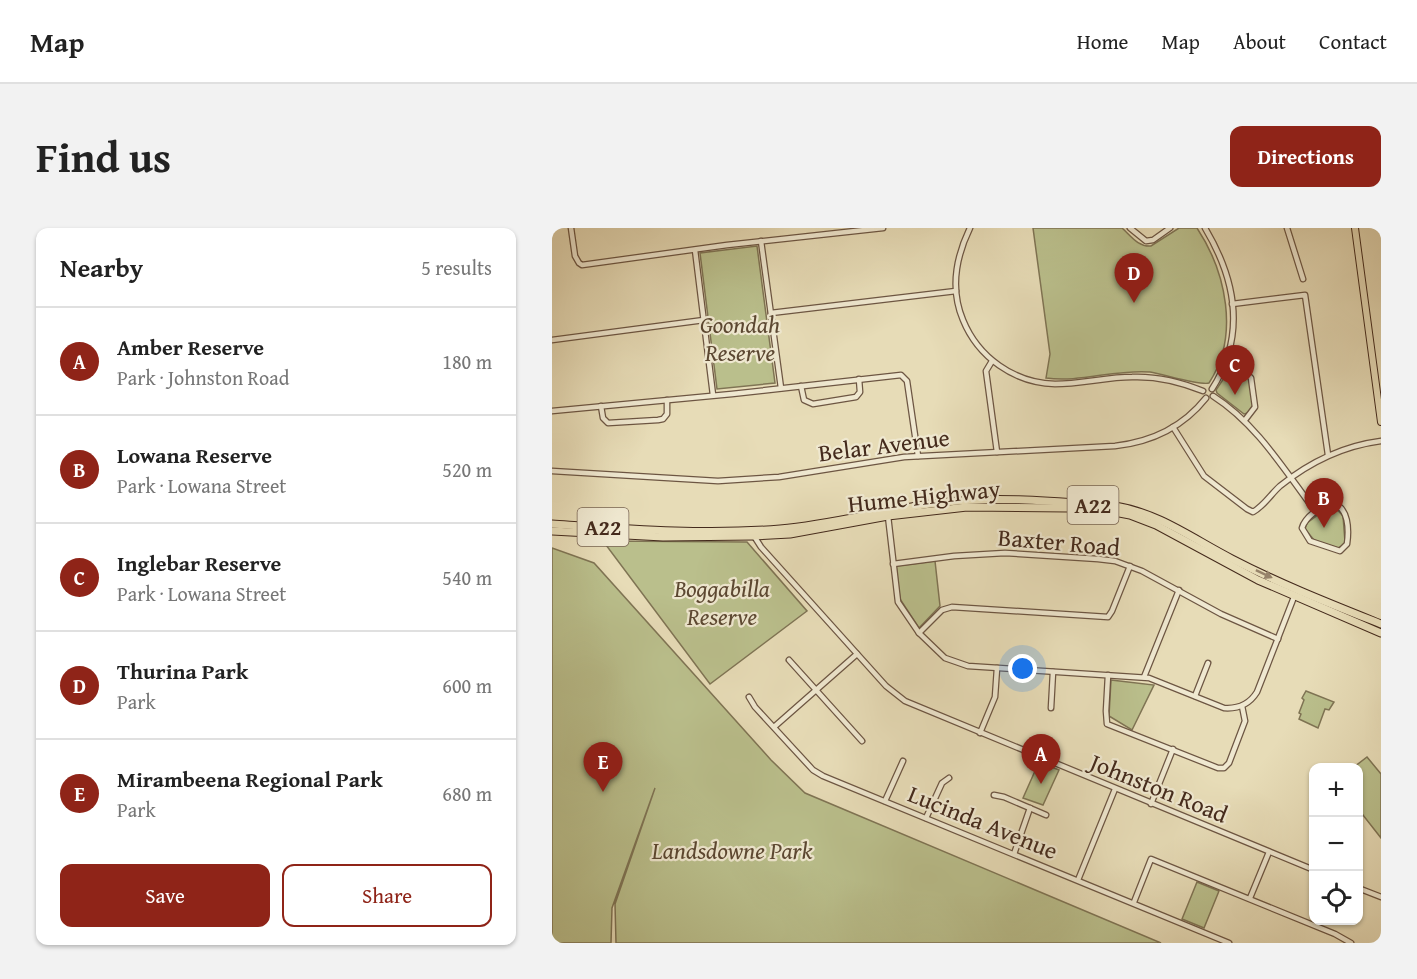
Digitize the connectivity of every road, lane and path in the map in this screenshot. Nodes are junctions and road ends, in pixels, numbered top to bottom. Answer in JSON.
{"nodes":[{"id":1,"x":571,"y":228,"type":"edge"},
{"id":2,"x":882,"y":228,"type":"edge"},
{"id":3,"x":961,"y":228,"type":"edge"},
{"id":4,"x":1130,"y":228,"type":"edge"},
{"id":5,"x":1170,"y":228,"type":"edge"},
{"id":6,"x":1204,"y":228,"type":"edge"},
{"id":7,"x":1287,"y":228,"type":"edge"},
{"id":8,"x":1355,"y":228,"type":"edge"},
{"id":9,"x":970,"y":230,"type":"edge"},
{"id":10,"x":761,"y":242,"type":"junction"},
{"id":11,"x":695,"y":250,"type":"junction"},
{"id":12,"x":1303,"y":279,"type":"dead end"},
{"id":13,"x":956,"y":291,"type":"junction"},
{"id":14,"x":1233,"y":304,"type":"junction"},
{"id":15,"x":771,"y":313,"type":"junction"},
{"id":16,"x":704,"y":321,"type":"junction"},
{"id":17,"x":552,"y":340,"type":"edge"},
{"id":18,"x":992,"y":361,"type":"junction"},
{"id":19,"x":1223,"y":372,"type":"junction"},
{"id":20,"x":859,"y":379,"type":"junction"},
{"id":21,"x":801,"y":386,"type":"junction"},
{"id":22,"x":781,"y":388,"type":"junction"},
{"id":23,"x":1212,"y":389,"type":"junction"},
{"id":24,"x":1203,"y":391,"type":"junction"},
{"id":25,"x":712,"y":395,"type":"junction"},
{"id":26,"x":1213,"y":396,"type":"junction"},
{"id":27,"x":1206,"y":398,"type":"junction"},
{"id":28,"x":667,"y":400,"type":"junction"},
{"id":29,"x":601,"y":406,"type":"junction"},
{"id":30,"x":552,"y":411,"type":"edge"},
{"id":31,"x":1245,"y":420,"type":"junction"},
{"id":32,"x":1381,"y":422,"type":"edge"},
{"id":33,"x":1173,"y":427,"type":"junction"},
{"id":34,"x":1381,"y":441,"type":"edge"},
{"id":35,"x":997,"y":452,"type":"junction"},
{"id":36,"x":1328,"y":455,"type":"junction"},
{"id":37,"x":918,"y":456,"type":"junction"},
{"id":38,"x":552,"y":471,"type":"edge"},
{"id":39,"x":1291,"y":478,"type":"junction"},
{"id":40,"x":1316,"y":512,"type":"junction"},
{"id":41,"x":888,"y":516,"type":"junction"},
{"id":42,"x":552,"y":524,"type":"edge"},
{"id":43,"x":552,"y":531,"type":"edge"},
{"id":44,"x":753,"y":534,"type":"junction"},
{"id":45,"x":893,"y":564,"type":"junction"},
{"id":46,"x":1130,"y":566,"type":"junction"},
{"id":47,"x":1179,"y":590,"type":"junction"},
{"id":48,"x":1294,"y":597,"type":"junction"},
{"id":49,"x":1381,"y":624,"type":"edge"},
{"id":50,"x":919,"y":633,"type":"junction"},
{"id":51,"x":1381,"y":633,"type":"edge"},
{"id":52,"x":1278,"y":639,"type":"junction"},
{"id":53,"x":857,"y":654,"type":"junction"},
{"id":54,"x":789,"y":660,"type":"dead end"},
{"id":55,"x":1208,"y":663,"type":"dead end"},
{"id":56,"x":998,"y":668,"type":"junction"},
{"id":57,"x":1053,"y":672,"type":"junction"},
{"id":58,"x":1108,"y":675,"type":"junction"},
{"id":59,"x":1144,"y":677,"type":"junction"},
{"id":60,"x":816,"y":691,"type":"junction"},
{"id":61,"x":1195,"y":696,"type":"junction"},
{"id":62,"x":749,"y":697,"type":"dead end"},
{"id":63,"x":1242,"y":706,"type":"junction"},
{"id":64,"x":1052,"y":708,"type":"dead end"},
{"id":65,"x":774,"y":727,"type":"junction"},
{"id":66,"x":980,"y":734,"type":"junction"},
{"id":67,"x":862,"y":741,"type":"dead end"},
{"id":68,"x":1173,"y":749,"type":"junction"},
{"id":69,"x":903,"y":761,"type":"dead end"},
{"id":70,"x":949,"y":778,"type":"dead end"},
{"id":71,"x":1115,"y":789,"type":"junction"},
{"id":72,"x":994,"y":795,"type":"dead end"},
{"id":73,"x":885,"y":801,"type":"junction"},
{"id":74,"x":1151,"y":804,"type":"junction"},
{"id":75,"x":1030,"y":808,"type":"junction"},
{"id":76,"x":1046,"y":815,"type":"dead end"},
{"id":77,"x":927,"y":818,"type":"junction"},
{"id":78,"x":1269,"y":852,"type":"junction"},
{"id":79,"x":1014,"y":854,"type":"junction"},
{"id":80,"x":1309,"y":868,"type":"edge"},
{"id":81,"x":1078,"y":880,"type":"junction"},
{"id":82,"x":1363,"y":890,"type":"edge"},
{"id":83,"x":1381,"y":897,"type":"edge"},
{"id":84,"x":1250,"y":898,"type":"junction"},
{"id":85,"x":1134,"y":902,"type":"junction"},
{"id":86,"x":1210,"y":935,"type":"junction"},
{"id":87,"x":1207,"y":943,"type":"edge"},
{"id":88,"x":1229,"y":943,"type":"edge"},
{"id":89,"x":1351,"y":943,"type":"edge"}],
"edges":[{"from":1,"to":11,"type":"street"},
{"from":2,"to":10,"type":"street"},
{"from":3,"to":9,"type":"street"},
{"from":4,"to":5,"type":"street"},
{"from":6,"to":14,"type":"street"},
{"from":7,"to":12,"type":"street"},
{"from":8,"to":32,"type":"main road"},
{"from":9,"to":13,"type":"street"},
{"from":10,"to":11,"type":"street"},
{"from":10,"to":15,"type":"street"},
{"from":11,"to":16,"type":"street"},
{"from":13,"to":15,"type":"street"},
{"from":13,"to":18,"type":"street"},
{"from":14,"to":19,"type":"street"},
{"from":14,"to":36,"type":"street"},
{"from":15,"to":22,"type":"street"},
{"from":16,"to":17,"type":"street"},
{"from":16,"to":25,"type":"street"},
{"from":18,"to":24,"type":"street"},
{"from":18,"to":35,"type":"street"},
{"from":19,"to":23,"type":"street"},
{"from":19,"to":31,"type":"street"},
{"from":20,"to":21,"type":"street"},
{"from":20,"to":21,"type":"street"},
{"from":20,"to":37,"type":"street"},
{"from":21,"to":22,"type":"street"},
{"from":22,"to":25,"type":"street"},
{"from":23,"to":24,"type":"street"},
{"from":23,"to":26,"type":"street"},
{"from":24,"to":27,"type":"street"},
{"from":25,"to":28,"type":"street"},
{"from":26,"to":27,"type":"street"},
{"from":26,"to":31,"type":"street"},
{"from":27,"to":33,"type":"street","name":"Belar Avenue"},
{"from":28,"to":29,"type":"street"},
{"from":28,"to":29,"type":"street"},
{"from":29,"to":30,"type":"street"},
{"from":31,"to":39,"type":"street"},
{"from":33,"to":35,"type":"street","name":"Belar Avenue"},
{"from":33,"to":39,"type":"street"},
{"from":34,"to":36,"type":"street"},
{"from":35,"to":37,"type":"street","name":"Belar Avenue"},
{"from":36,"to":39,"type":"street"},
{"from":37,"to":38,"type":"street","name":"Belar Avenue"},
{"from":39,"to":40,"type":"street"},
{"from":40,"to":40,"type":"street"},
{"from":41,"to":44,"type":"highway","name":"Hume Highway","number":"A22"},
{"from":41,"to":45,"type":"street"},
{"from":41,"to":48,"type":"highway","name":"Hume Highway","number":"A22"},
{"from":42,"to":44,"type":"highway","name":"Hume Highway","number":"A22"},
{"from":43,"to":44,"type":"highway","name":"Hume Highway","number":"A22"},
{"from":44,"to":49,"type":"highway","name":"Hume Highway","number":"A22","one_way":true},
{"from":44,"to":53,"type":"street","name":"Johnston Road"},
{"from":45,"to":46,"type":"street","name":"Baxter Road"},
{"from":45,"to":50,"type":"street"},
{"from":46,"to":47,"type":"street","name":"Baxter Road"},
{"from":46,"to":50,"type":"street"},
{"from":47,"to":52,"type":"street","name":"Baxter Road"},
{"from":47,"to":59,"type":"street"},
{"from":48,"to":51,"type":"highway","name":"Hume Highway","number":"A22"},
{"from":48,"to":52,"type":"street"},
{"from":50,"to":56,"type":"street"},
{"from":52,"to":63,"type":"street"},
{"from":53,"to":60,"type":"street"},
{"from":53,"to":66,"type":"street","name":"Johnston Road"},
{"from":54,"to":60,"type":"street"},
{"from":55,"to":61,"type":"street"},
{"from":56,"to":57,"type":"street"},
{"from":56,"to":66,"type":"street"},
{"from":57,"to":58,"type":"street"},
{"from":57,"to":64,"type":"street"},
{"from":58,"to":59,"type":"street"},
{"from":58,"to":68,"type":"street"},
{"from":59,"to":61,"type":"street"},
{"from":60,"to":65,"type":"street"},
{"from":60,"to":67,"type":"street"},
{"from":61,"to":63,"type":"street"},
{"from":62,"to":65,"type":"street","name":"Lucinda Avenue"},
{"from":63,"to":68,"type":"street"},
{"from":65,"to":73,"type":"street","name":"Lucinda Avenue"},
{"from":66,"to":71,"type":"street","name":"Johnston Road"},
{"from":68,"to":74,"type":"street"},
{"from":69,"to":73,"type":"street"},
{"from":70,"to":77,"type":"street"},
{"from":71,"to":74,"type":"street","name":"Johnston Road"},
{"from":71,"to":81,"type":"street"},
{"from":72,"to":75,"type":"street"},
{"from":73,"to":77,"type":"street","name":"Lucinda Avenue"},
{"from":74,"to":78,"type":"street","name":"Johnston Road"},
{"from":75,"to":76,"type":"street"},
{"from":75,"to":79,"type":"street"},
{"from":77,"to":79,"type":"street","name":"Lucinda Avenue"},
{"from":78,"to":80,"type":"street","name":"Johnston Road"},
{"from":78,"to":84,"type":"street"},
{"from":79,"to":81,"type":"street","name":"Lucinda Avenue"},
{"from":81,"to":85,"type":"street","name":"Lucinda Avenue"},
{"from":82,"to":83,"type":"street"},
{"from":84,"to":85,"type":"street"},
{"from":84,"to":89,"type":"street"},
{"from":85,"to":86,"type":"street","name":"Lucinda Avenue"},
{"from":86,"to":87,"type":"street"},
{"from":86,"to":88,"type":"street","name":"Lucinda Avenue"}]}
